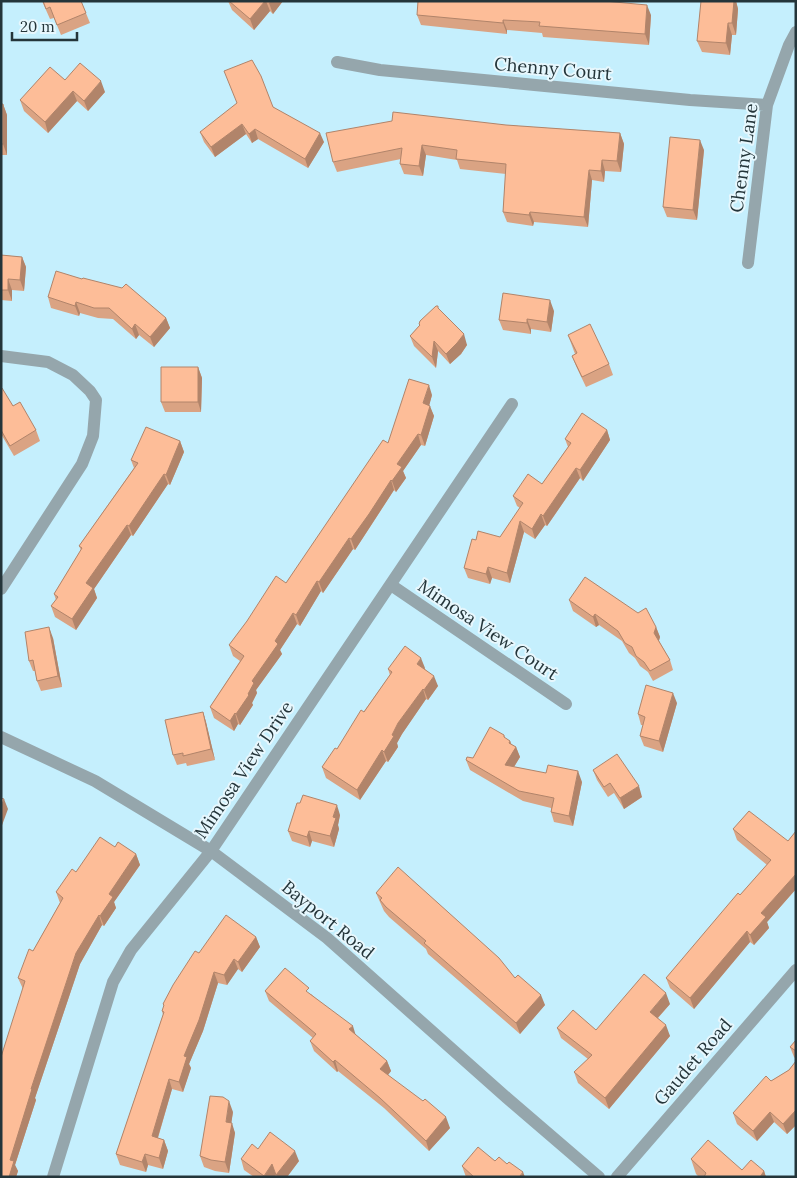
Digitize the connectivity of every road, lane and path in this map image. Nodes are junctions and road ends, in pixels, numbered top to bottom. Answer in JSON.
{"nodes":[{"id":1,"x":796,"y":32,"type":"edge"},
{"id":2,"x":337,"y":62,"type":"dead end"},
{"id":3,"x":767,"y":105,"type":"junction"},
{"id":4,"x":748,"y":263,"type":"dead end"},
{"id":5,"x":1,"y":356,"type":"edge"},
{"id":6,"x":512,"y":404,"type":"dead end"},
{"id":7,"x":392,"y":585,"type":"junction"},
{"id":8,"x":1,"y":589,"type":"edge"},
{"id":9,"x":566,"y":704,"type":"dead end"},
{"id":10,"x":1,"y":737,"type":"edge"},
{"id":11,"x":211,"y":851,"type":"junction"},
{"id":12,"x":796,"y":970,"type":"edge"},
{"id":13,"x":53,"y":1177,"type":"edge"},
{"id":14,"x":599,"y":1177,"type":"edge"},
{"id":15,"x":617,"y":1177,"type":"edge"}],
"edges":[{"from":1,"to":3,"type":"street","name":"Chenny Lane"},
{"from":2,"to":3,"type":"street","name":"Chenny Court"},
{"from":3,"to":4,"type":"street","name":"Chenny Lane"},
{"from":5,"to":8,"type":"street"},
{"from":6,"to":7,"type":"street","name":"Mimosa View Drive"},
{"from":7,"to":9,"type":"street","name":"Mimosa View Court"},
{"from":7,"to":11,"type":"street","name":"Mimosa View Drive"},
{"from":10,"to":11,"type":"street","name":"Bayport Road"},
{"from":11,"to":13,"type":"street","name":"Mimosa View Drive"},
{"from":11,"to":14,"type":"street","name":"Bayport Road"},
{"from":12,"to":15,"type":"street","name":"Gaudet Road"}]}
